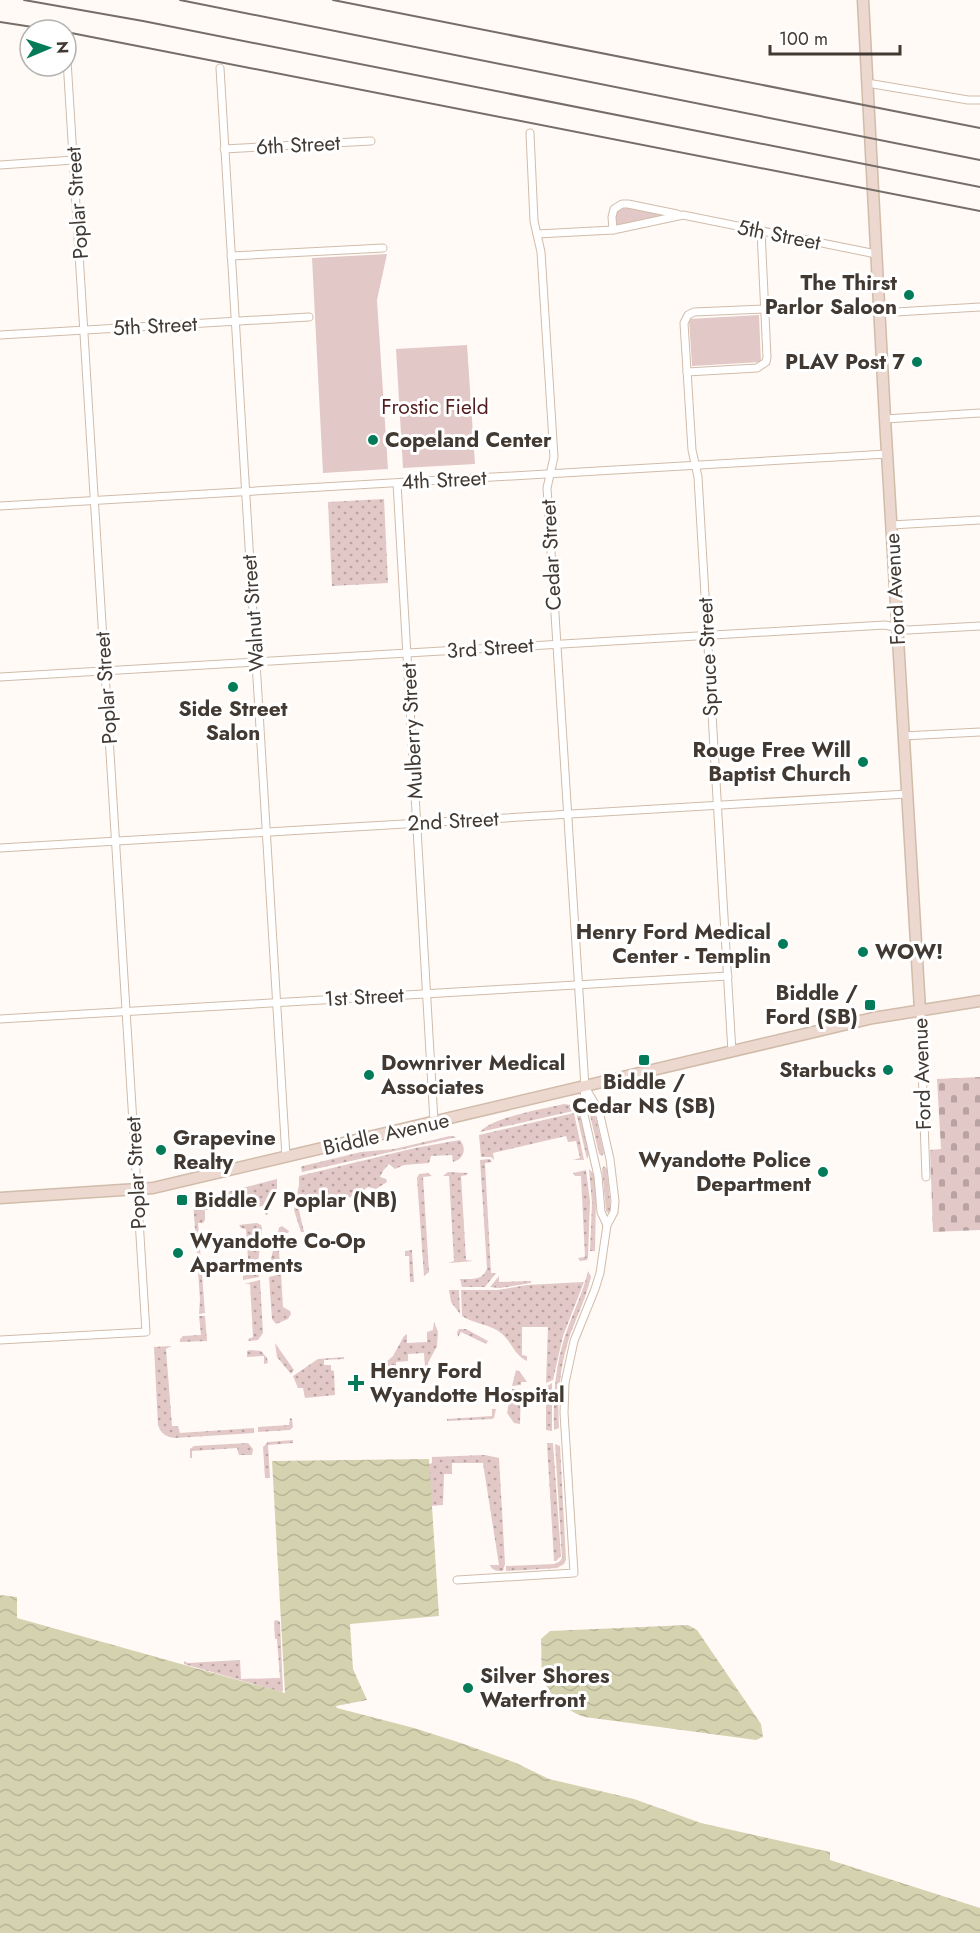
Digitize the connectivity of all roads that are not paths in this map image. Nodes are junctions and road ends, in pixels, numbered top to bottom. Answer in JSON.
{"nodes":[{"id":1,"x":863,"y":0,"type":"edge"},
{"id":2,"x":220,"y":68,"type":"dead end"},
{"id":3,"x":68,"y":78,"type":"edge"},
{"id":4,"x":867,"y":83,"type":"junction"},
{"id":5,"x":980,"y":100,"type":"edge"},
{"id":6,"x":530,"y":133,"type":"dead end"},
{"id":7,"x":371,"y":141,"type":"dead end"},
{"id":8,"x":224,"y":149,"type":"junction"},
{"id":9,"x":74,"y":160,"type":"junction"},
{"id":10,"x":0,"y":165,"type":"edge"},
{"id":11,"x":683,"y":215,"type":"junction"},
{"id":12,"x":613,"y":230,"type":"junction"},
{"id":13,"x":761,"y":231,"type":"junction"},
{"id":14,"x":537,"y":234,"type":"junction"},
{"id":15,"x":383,"y":248,"type":"dead end"},
{"id":16,"x":876,"y":254,"type":"junction"},
{"id":17,"x":231,"y":256,"type":"junction"},
{"id":18,"x":980,"y":307,"type":"edge"},
{"id":19,"x":765,"y":309,"type":"junction"},
{"id":20,"x":879,"y":313,"type":"junction"},
{"id":21,"x":309,"y":317,"type":"dead end"},
{"id":22,"x":235,"y":322,"type":"junction"},
{"id":23,"x":84,"y":330,"type":"junction"},
{"id":24,"x":0,"y":335,"type":"edge"},
{"id":25,"x":687,"y":372,"type":"junction"},
{"id":26,"x":980,"y":413,"type":"edge"},
{"id":27,"x":885,"y":419,"type":"junction"},
{"id":28,"x":887,"y":454,"type":"junction"},
{"id":29,"x":695,"y":465,"type":"junction"},
{"id":30,"x":551,"y":474,"type":"junction"},
{"id":31,"x":397,"y":483,"type":"junction"},
{"id":32,"x":245,"y":492,"type":"junction"},
{"id":33,"x":95,"y":501,"type":"junction"},
{"id":34,"x":0,"y":506,"type":"edge"},
{"id":35,"x":980,"y":520,"type":"edge"},
{"id":36,"x":891,"y":525,"type":"junction"},
{"id":37,"x":980,"y":626,"type":"edge"},
{"id":38,"x":897,"y":627,"type":"junction"},
{"id":39,"x":707,"y":636,"type":"junction"},
{"id":40,"x":557,"y":644,"type":"junction"},
{"id":41,"x":407,"y":653,"type":"junction"},
{"id":42,"x":256,"y":662,"type":"junction"},
{"id":43,"x":105,"y":671,"type":"junction"},
{"id":44,"x":0,"y":677,"type":"edge"},
{"id":45,"x":980,"y":732,"type":"edge"},
{"id":46,"x":903,"y":736,"type":"junction"},
{"id":47,"x":907,"y":794,"type":"junction"},
{"id":48,"x":717,"y":805,"type":"junction"},
{"id":49,"x":567,"y":814,"type":"junction"},
{"id":50,"x":417,"y":823,"type":"junction"},
{"id":51,"x":266,"y":832,"type":"junction"},
{"id":52,"x":116,"y":841,"type":"junction"},
{"id":53,"x":0,"y":848,"type":"edge"},
{"id":54,"x":728,"y":976,"type":"junction"},
{"id":55,"x":577,"y":984,"type":"junction"},
{"id":56,"x":427,"y":993,"type":"junction"},
{"id":57,"x":980,"y":1001,"type":"edge"},
{"id":58,"x":276,"y":1002,"type":"junction"},
{"id":59,"x":920,"y":1010,"type":"junction"},
{"id":60,"x":126,"y":1011,"type":"junction"},
{"id":61,"x":0,"y":1019,"type":"edge"},
{"id":62,"x":732,"y":1052,"type":"junction"},
{"id":63,"x":585,"y":1087,"type":"junction"},
{"id":64,"x":435,"y":1122,"type":"junction"},
{"id":65,"x":286,"y":1157,"type":"junction"},
{"id":66,"x":926,"y":1177,"type":"dead end"},
{"id":67,"x":137,"y":1189,"type":"junction"},
{"id":68,"x":0,"y":1198,"type":"edge"},
{"id":69,"x":607,"y":1225,"type":"junction"},
{"id":70,"x":0,"y":1340,"type":"edge"},
{"id":71,"x":457,"y":1580,"type":"dead end"}],
"edges":[{"from":1,"to":4,"type":"main road","name":"Ford Avenue"},
{"from":2,"to":8,"type":"street","name":"Walnut Street"},
{"from":3,"to":9,"type":"street","name":"Poplar Street"},
{"from":4,"to":5,"type":"street"},
{"from":4,"to":16,"type":"main road","name":"Ford Avenue"},
{"from":6,"to":14,"type":"street","name":"Cedar Street"},
{"from":7,"to":8,"type":"street","name":"6th Street"},
{"from":8,"to":17,"type":"street","name":"Walnut Street"},
{"from":9,"to":10,"type":"street"},
{"from":9,"to":23,"type":"street","name":"Poplar Street"},
{"from":11,"to":12,"type":"street","name":"5th Street"},
{"from":11,"to":12,"type":"street","name":"5th Street"},
{"from":11,"to":13,"type":"street","name":"5th Street"},
{"from":12,"to":14,"type":"street","name":"5th Street"},
{"from":13,"to":16,"type":"street","name":"5th Street"},
{"from":13,"to":19,"type":"street"},
{"from":14,"to":30,"type":"street","name":"Cedar Street"},
{"from":15,"to":17,"type":"street"},
{"from":16,"to":20,"type":"main road","name":"Ford Avenue"},
{"from":17,"to":22,"type":"street","name":"Walnut Street"},
{"from":18,"to":20,"type":"street"},
{"from":19,"to":25,"type":"street"},
{"from":19,"to":25,"type":"street","name":"Spruce Street"},
{"from":20,"to":27,"type":"main road","name":"Ford Avenue"},
{"from":21,"to":22,"type":"street","name":"5th Street"},
{"from":22,"to":23,"type":"street","name":"5th Street"},
{"from":22,"to":32,"type":"street","name":"Walnut Street"},
{"from":23,"to":24,"type":"street","name":"5th Street"},
{"from":23,"to":33,"type":"street","name":"Poplar Street"},
{"from":25,"to":29,"type":"street","name":"Spruce Street"},
{"from":26,"to":27,"type":"street"},
{"from":27,"to":28,"type":"main road","name":"Ford Avenue"},
{"from":28,"to":29,"type":"street","name":"4th Street"},
{"from":28,"to":36,"type":"main road","name":"Ford Avenue"},
{"from":29,"to":30,"type":"street","name":"4th Street"},
{"from":29,"to":39,"type":"street","name":"Spruce Street"},
{"from":30,"to":31,"type":"street","name":"4th Street"},
{"from":30,"to":40,"type":"street","name":"Cedar Street"},
{"from":31,"to":32,"type":"street","name":"4th Street"},
{"from":31,"to":41,"type":"street","name":"Mulberry Street"},
{"from":32,"to":33,"type":"street","name":"4th Street"},
{"from":32,"to":42,"type":"street","name":"Walnut Street"},
{"from":33,"to":34,"type":"street","name":"4th Street"},
{"from":33,"to":43,"type":"street","name":"Poplar Street"},
{"from":35,"to":36,"type":"street"},
{"from":36,"to":38,"type":"main road","name":"Ford Avenue"},
{"from":37,"to":38,"type":"street","name":"3rd Street"},
{"from":38,"to":39,"type":"street","name":"3rd Street"},
{"from":38,"to":46,"type":"main road","name":"Ford Avenue"},
{"from":39,"to":40,"type":"street","name":"3rd Street"},
{"from":39,"to":48,"type":"street","name":"Spruce Street"},
{"from":40,"to":41,"type":"street","name":"3rd Street"},
{"from":40,"to":49,"type":"street","name":"Cedar Street"},
{"from":41,"to":42,"type":"street","name":"3rd Street"},
{"from":41,"to":50,"type":"street","name":"Mulberry Street"},
{"from":42,"to":43,"type":"street","name":"3rd Street"},
{"from":42,"to":51,"type":"street","name":"Walnut Street"},
{"from":43,"to":44,"type":"street","name":"3rd Street"},
{"from":43,"to":52,"type":"street","name":"Poplar Street"},
{"from":45,"to":46,"type":"street"},
{"from":46,"to":47,"type":"main road","name":"Ford Avenue"},
{"from":47,"to":48,"type":"street","name":"2nd Street"},
{"from":47,"to":59,"type":"main road","name":"Ford Avenue"},
{"from":48,"to":49,"type":"street","name":"2nd Street"},
{"from":48,"to":54,"type":"street","name":"Spruce Street"},
{"from":49,"to":50,"type":"street","name":"2nd Street"},
{"from":49,"to":55,"type":"street","name":"Cedar Street"},
{"from":50,"to":51,"type":"street","name":"2nd Street"},
{"from":50,"to":56,"type":"street","name":"Mulberry Street"},
{"from":51,"to":52,"type":"street","name":"2nd Street"},
{"from":51,"to":58,"type":"street","name":"Walnut Street"},
{"from":52,"to":53,"type":"street","name":"2nd Street"},
{"from":52,"to":60,"type":"street","name":"Poplar Street"},
{"from":54,"to":55,"type":"street","name":"1st Street"},
{"from":54,"to":62,"type":"street","name":"Spruce Street"},
{"from":55,"to":56,"type":"street","name":"1st Street"},
{"from":55,"to":63,"type":"street","name":"Cedar Street"},
{"from":56,"to":58,"type":"street","name":"1st Street"},
{"from":56,"to":64,"type":"street","name":"Mulberry Street"},
{"from":57,"to":59,"type":"main road","name":"Biddle Avenue"},
{"from":58,"to":60,"type":"street","name":"1st Street"},
{"from":58,"to":65,"type":"street","name":"Walnut Street"},
{"from":59,"to":62,"type":"main road","name":"Biddle Avenue"},
{"from":59,"to":66,"type":"street","name":"Ford Avenue"},
{"from":60,"to":61,"type":"street","name":"1st Street"},
{"from":60,"to":67,"type":"street","name":"Poplar Street"},
{"from":62,"to":63,"type":"main road","name":"Biddle Avenue"},
{"from":63,"to":64,"type":"main road","name":"Biddle Avenue"},
{"from":63,"to":69,"type":"street","name":"Cedar Street"},
{"from":63,"to":69,"type":"street"},
{"from":64,"to":65,"type":"main road","name":"Biddle Avenue"},
{"from":65,"to":67,"type":"main road","name":"Biddle Avenue"},
{"from":67,"to":68,"type":"main road","name":"Biddle Avenue"},
{"from":67,"to":70,"type":"street","name":"Poplar Street"},
{"from":69,"to":71,"type":"street"}]}
